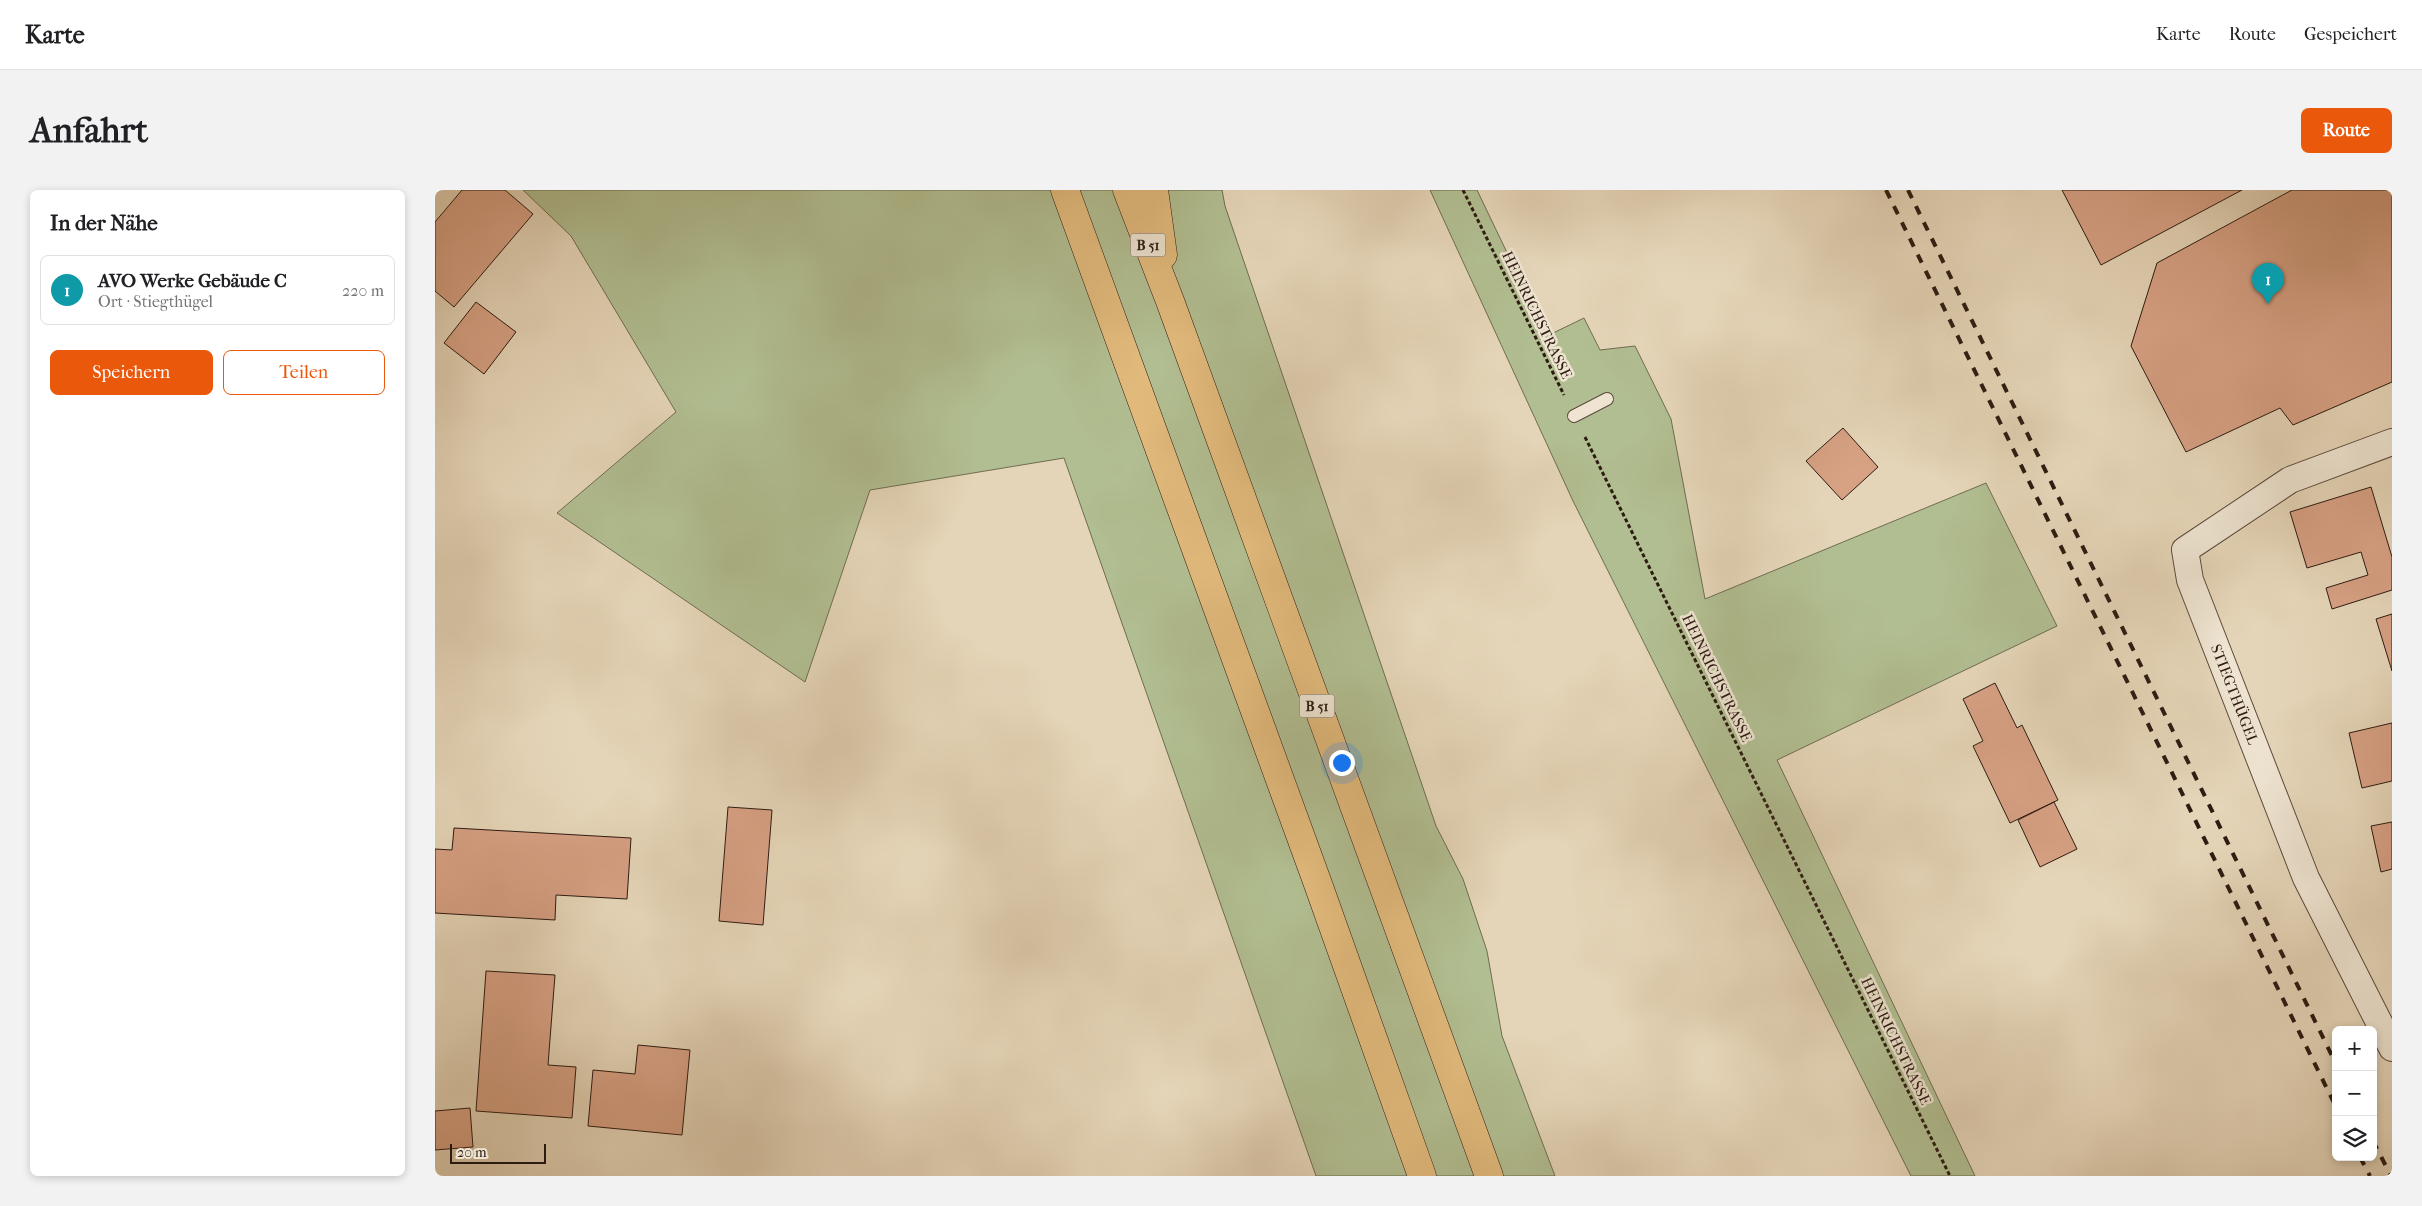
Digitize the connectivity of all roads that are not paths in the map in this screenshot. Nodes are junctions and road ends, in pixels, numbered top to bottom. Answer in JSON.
{"nodes":[{"id":1,"x":1065,"y":190,"type":"edge"},
{"id":2,"x":1127,"y":190,"type":"edge"},
{"id":3,"x":1154,"y":190,"type":"edge"},
{"id":4,"x":1169,"y":301,"type":"junction"},
{"id":5,"x":1607,"y":400,"type":"dead end"},
{"id":6,"x":1574,"y":416,"type":"road end"},
{"id":7,"x":2392,"y":442,"type":"edge"},
{"id":8,"x":2392,"y":1048,"type":"edge"},
{"id":9,"x":1422,"y":1176,"type":"edge"},
{"id":10,"x":1489,"y":1176,"type":"edge"}],
"edges":[{"from":1,"to":9,"type":"highway"},
{"from":2,"to":4,"type":"highway","number":"B 51"},
{"from":3,"to":4,"type":"highway"},
{"from":4,"to":10,"type":"highway","number":"B 51"},
{"from":5,"to":6,"type":"lane"},
{"from":7,"to":8,"type":"street","name":"STIEGTHÜGEL"}]}
